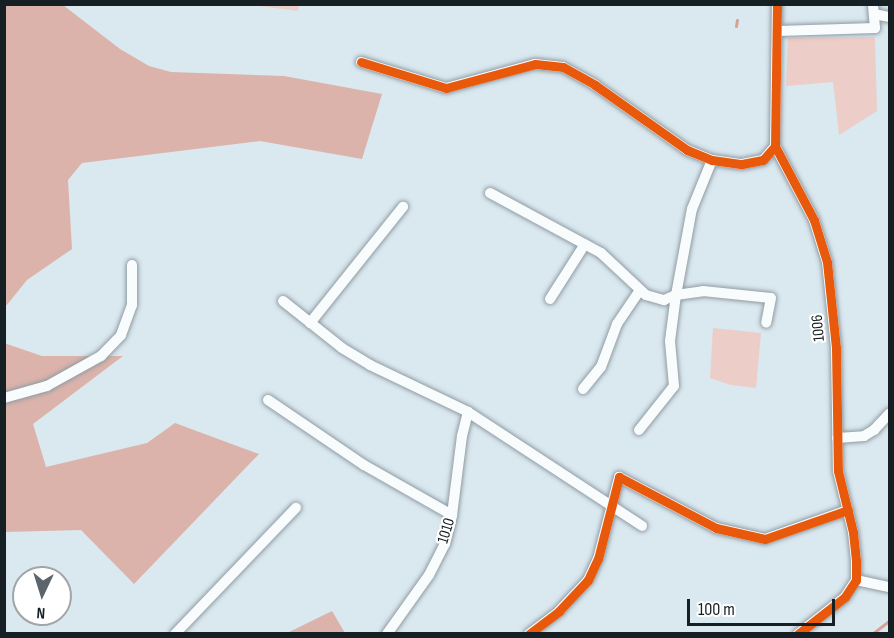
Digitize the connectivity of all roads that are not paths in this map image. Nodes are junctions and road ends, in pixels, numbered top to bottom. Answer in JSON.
{"nodes":[{"id":1,"x":777,"y":4,"type":"edge"},
{"id":2,"x":874,"y":9,"type":"edge"},
{"id":3,"x":890,"y":17,"type":"edge"},
{"id":4,"x":778,"y":31,"type":"junction"},
{"id":5,"x":361,"y":62,"type":"dead end"},
{"id":6,"x":775,"y":146,"type":"junction"},
{"id":7,"x":712,"y":160,"type":"junction"},
{"id":8,"x":490,"y":193,"type":"dead end"},
{"id":9,"x":402,"y":207,"type":"dead end"},
{"id":10,"x":585,"y":244,"type":"junction"},
{"id":11,"x":132,"y":265,"type":"dead end"},
{"id":12,"x":640,"y":291,"type":"junction"},
{"id":13,"x":676,"y":295,"type":"junction"},
{"id":14,"x":550,"y":299,"type":"dead end"},
{"id":15,"x":283,"y":301,"type":"dead end"},
{"id":16,"x":310,"y":323,"type":"junction"},
{"id":17,"x":766,"y":323,"type":"dead end"},
{"id":18,"x":583,"y":389,"type":"dead end"},
{"id":19,"x":4,"y":398,"type":"edge"},
{"id":20,"x":268,"y":400,"type":"dead end"},
{"id":21,"x":468,"y":412,"type":"junction"},
{"id":22,"x":890,"y":413,"type":"edge"},
{"id":23,"x":639,"y":430,"type":"dead end"},
{"id":24,"x":837,"y":438,"type":"junction"},
{"id":25,"x":610,"y":506,"type":"junction"},
{"id":26,"x":296,"y":508,"type":"dead end"},
{"id":27,"x":848,"y":510,"type":"junction"},
{"id":28,"x":452,"y":515,"type":"junction"},
{"id":29,"x":642,"y":526,"type":"dead end"},
{"id":30,"x":856,"y":580,"type":"junction"},
{"id":31,"x":890,"y":587,"type":"edge"},
{"id":32,"x":175,"y":633,"type":"edge"},
{"id":33,"x":387,"y":633,"type":"edge"},
{"id":34,"x":529,"y":633,"type":"edge"},
{"id":35,"x":798,"y":633,"type":"edge"}],
"edges":[{"from":1,"to":4,"type":"street","name":"1006"},
{"from":2,"to":3,"type":"street"},
{"from":2,"to":4,"type":"street"},
{"from":4,"to":6,"type":"street","name":"1006"},
{"from":5,"to":7,"type":"street"},
{"from":6,"to":7,"type":"street"},
{"from":6,"to":24,"type":"street","name":"1006"},
{"from":7,"to":13,"type":"street"},
{"from":8,"to":10,"type":"street"},
{"from":9,"to":16,"type":"street"},
{"from":10,"to":12,"type":"street"},
{"from":10,"to":14,"type":"street"},
{"from":11,"to":19,"type":"street"},
{"from":12,"to":13,"type":"street"},
{"from":12,"to":18,"type":"street"},
{"from":13,"to":17,"type":"street"},
{"from":13,"to":23,"type":"street"},
{"from":15,"to":16,"type":"street"},
{"from":16,"to":21,"type":"street"},
{"from":20,"to":28,"type":"street"},
{"from":21,"to":25,"type":"street"},
{"from":21,"to":28,"type":"street","name":"1010"},
{"from":22,"to":24,"type":"street"},
{"from":24,"to":27,"type":"street","name":"1006"},
{"from":25,"to":27,"type":"street"},
{"from":25,"to":29,"type":"street"},
{"from":25,"to":34,"type":"street"},
{"from":26,"to":32,"type":"street"},
{"from":27,"to":30,"type":"street","name":"1006"},
{"from":28,"to":33,"type":"street","name":"1010"},
{"from":30,"to":31,"type":"street"},
{"from":30,"to":35,"type":"street"}]}
